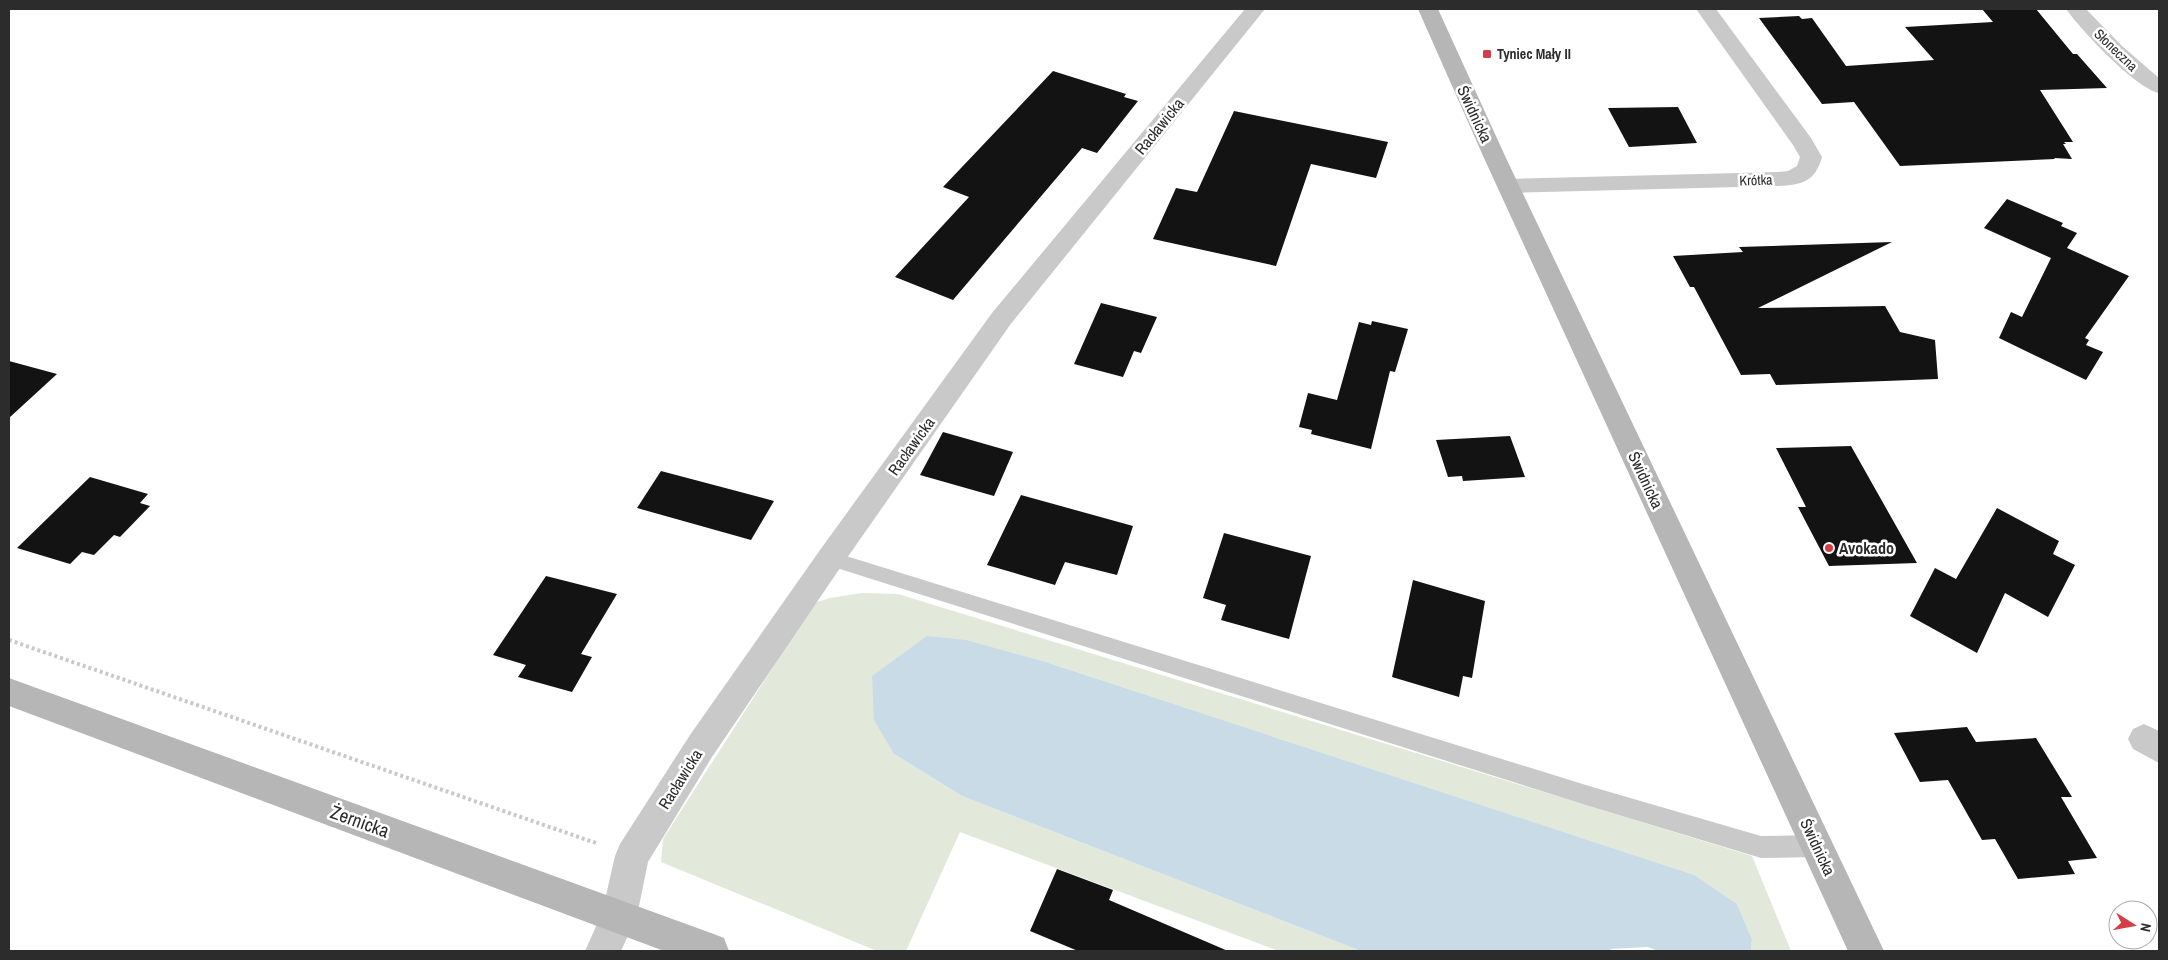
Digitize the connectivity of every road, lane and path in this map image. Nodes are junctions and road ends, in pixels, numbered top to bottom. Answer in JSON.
{"nodes":[{"id":1,"x":1255,"y":9,"type":"edge"},
{"id":2,"x":1428,"y":9,"type":"edge"},
{"id":3,"x":1706,"y":9,"type":"edge"},
{"id":4,"x":2076,"y":9,"type":"edge"},
{"id":5,"x":2159,"y":87,"type":"edge"},
{"id":6,"x":1509,"y":186,"type":"junction"},
{"id":7,"x":830,"y":559,"type":"junction"},
{"id":8,"x":9,"y":640,"type":"edge"},
{"id":9,"x":9,"y":692,"type":"edge"},
{"id":10,"x":1817,"y":846,"type":"junction"},
{"id":11,"x":632,"y":856,"type":"junction"},
{"id":12,"x":619,"y":916,"type":"junction"},
{"id":13,"x":603,"y":951,"type":"edge"},
{"id":14,"x":711,"y":951,"type":"edge"},
{"id":15,"x":1866,"y":951,"type":"edge"}],
"edges":[{"from":1,"to":7,"type":"street","name":"Racławicka"},
{"from":2,"to":6,"type":"street","name":"Świdnicka"},
{"from":3,"to":6,"type":"street","name":"Krótka"},
{"from":4,"to":5,"type":"street","name":"Słoneczna"},
{"from":6,"to":10,"type":"street","name":"Świdnicka"},
{"from":7,"to":10,"type":"lane"},
{"from":7,"to":11,"type":"street","name":"Racławicka"},
{"from":8,"to":11,"type":"path"},
{"from":9,"to":12,"type":"street","name":"Żernicka"},
{"from":10,"to":15,"type":"street","name":"Świdnicka"},
{"from":11,"to":12,"type":"street","name":"Racławicka"},
{"from":12,"to":13,"type":"street","name":"Racławicka"},
{"from":12,"to":14,"type":"street","name":"Żernicka"}]}
